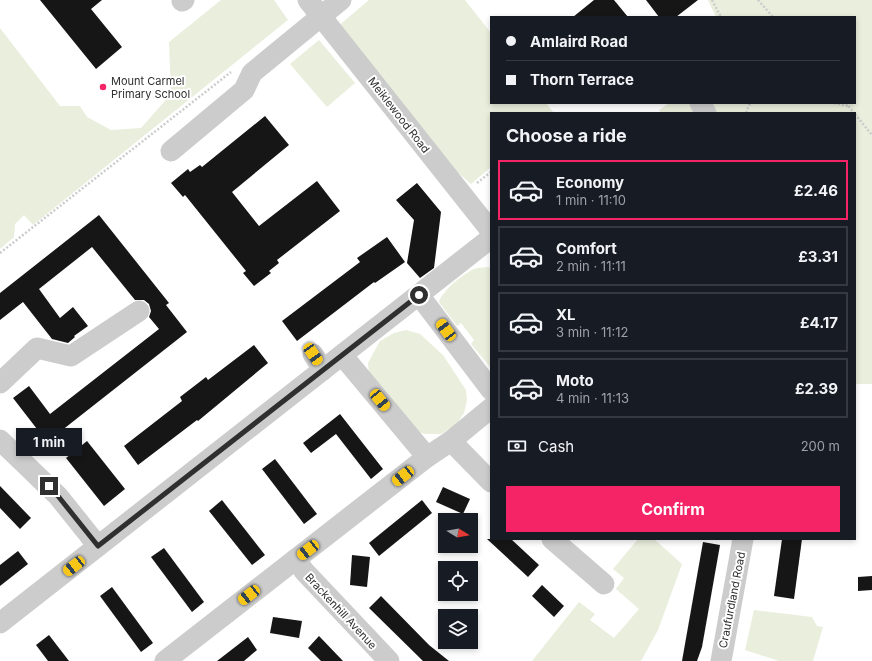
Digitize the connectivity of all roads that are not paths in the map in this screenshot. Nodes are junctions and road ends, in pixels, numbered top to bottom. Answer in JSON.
{"nodes":[{"id":1,"x":308,"y":0,"type":"edge"},
{"id":2,"x":341,"y":0,"type":"edge"},
{"id":3,"x":321,"y":17,"type":"junction"},
{"id":4,"x":171,"y":151,"type":"dead end"},
{"id":5,"x":490,"y":230,"type":"edge"},
{"id":6,"x":490,"y":239,"type":"edge"},
{"id":7,"x":419,"y":295,"type":"junction"},
{"id":8,"x":139,"y":311,"type":"dead end"},
{"id":9,"x":342,"y":355,"type":"junction"},
{"id":10,"x":0,"y":383,"type":"edge"},
{"id":11,"x":490,"y":389,"type":"edge"},
{"id":12,"x":490,"y":409,"type":"edge"},
{"id":13,"x":0,"y":440,"type":"edge"},
{"id":14,"x":451,"y":442,"type":"junction"},
{"id":15,"x":426,"y":458,"type":"junction"},
{"id":16,"x":490,"y":481,"type":"edge"},
{"id":17,"x":553,"y":540,"type":"edge"},
{"id":18,"x":743,"y":540,"type":"edge"},
{"id":19,"x":98,"y":546,"type":"junction"},
{"id":20,"x":296,"y":559,"type":"junction"},
{"id":21,"x":604,"y":584,"type":"dead end"},
{"id":22,"x":0,"y":623,"type":"edge"},
{"id":23,"x":165,"y":661,"type":"edge"},
{"id":24,"x":389,"y":661,"type":"edge"},
{"id":25,"x":721,"y":661,"type":"edge"}],
"edges":[{"from":1,"to":3,"type":"street","name":"Meiklewood Road"},
{"from":2,"to":3,"type":"street"},
{"from":3,"to":4,"type":"street"},
{"from":3,"to":5,"type":"street","name":"Meiklewood Road"},
{"from":6,"to":7,"type":"street"},
{"from":7,"to":9,"type":"street"},
{"from":7,"to":11,"type":"street"},
{"from":8,"to":10,"type":"street"},
{"from":9,"to":15,"type":"street"},
{"from":9,"to":19,"type":"street"},
{"from":12,"to":14,"type":"street"},
{"from":13,"to":19,"type":"street"},
{"from":14,"to":15,"type":"street"},
{"from":14,"to":16,"type":"street"},
{"from":15,"to":20,"type":"street"},
{"from":17,"to":21,"type":"street"},
{"from":18,"to":25,"type":"street","name":"Craufurdland Road"},
{"from":19,"to":22,"type":"street"},
{"from":20,"to":23,"type":"street"},
{"from":20,"to":24,"type":"street","name":"Brackenhill Avenue"}]}
